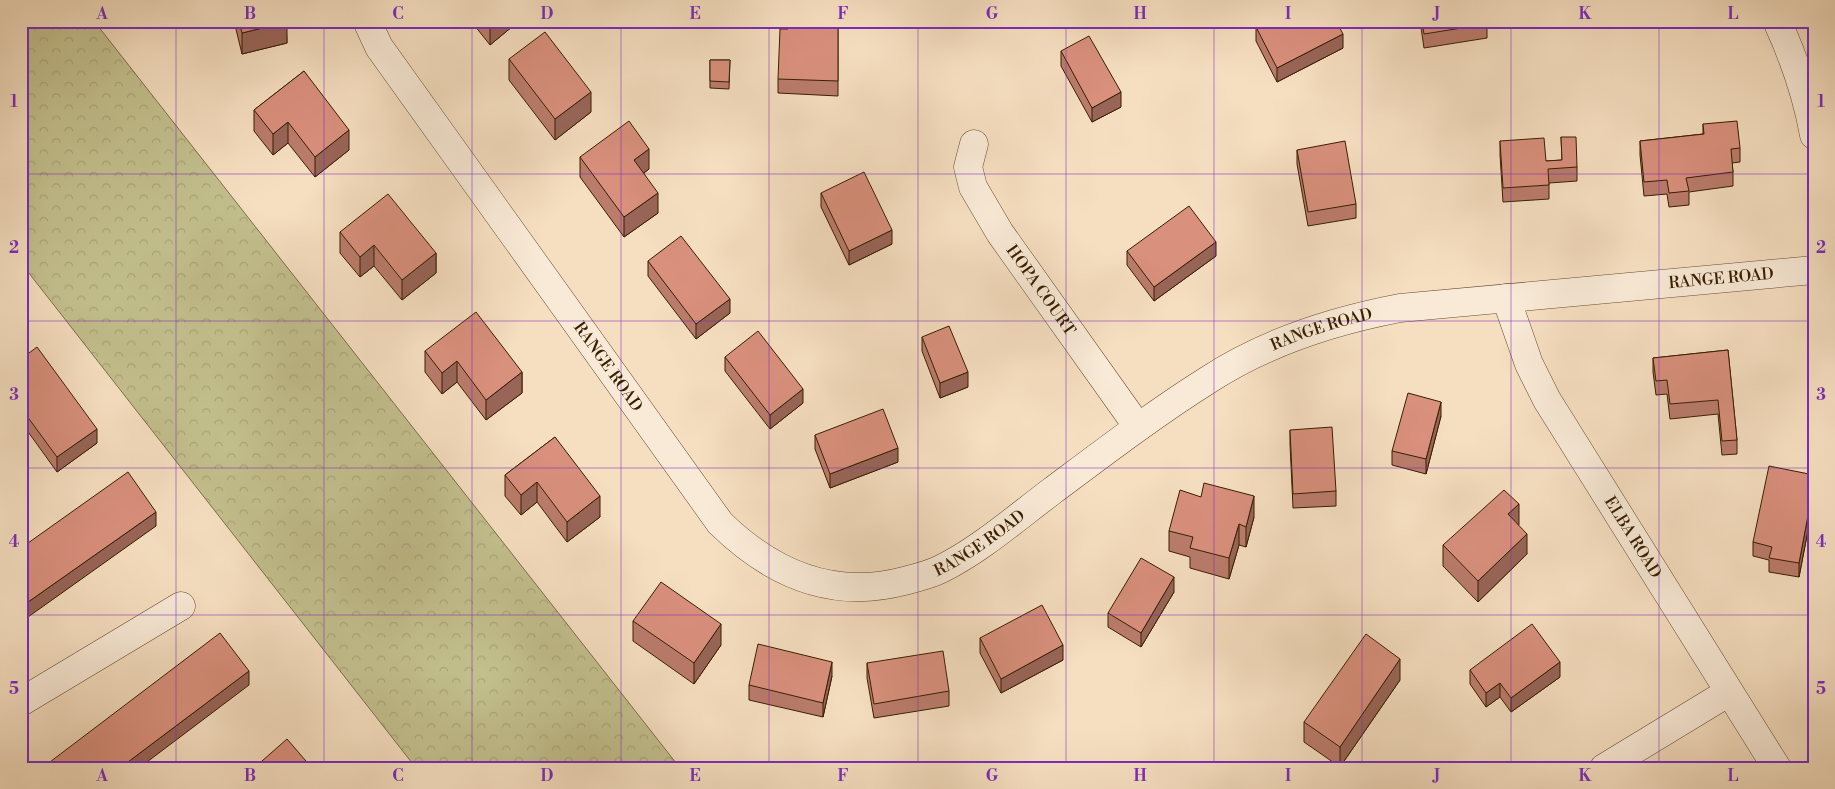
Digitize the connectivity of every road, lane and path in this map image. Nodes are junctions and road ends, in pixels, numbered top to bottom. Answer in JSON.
{"nodes":[{"id":1,"x":367,"y":21,"type":"edge"},
{"id":2,"x":1777,"y":21,"type":"edge"},
{"id":3,"x":1814,"y":135,"type":"edge"},
{"id":4,"x":974,"y":144,"type":"dead end"},
{"id":5,"x":1814,"y":270,"type":"edge"},
{"id":6,"x":1506,"y":298,"type":"junction"},
{"id":7,"x":1138,"y":427,"type":"junction"},
{"id":8,"x":182,"y":606,"type":"dead end"},
{"id":9,"x":1729,"y":692,"type":"junction"},
{"id":10,"x":21,"y":702,"type":"edge"},
{"id":11,"x":1604,"y":768,"type":"edge"},
{"id":12,"x":1776,"y":768,"type":"edge"}],
"edges":[{"from":1,"to":7,"type":"street","name":"RANGE ROAD"},
{"from":2,"to":3,"type":"street"},
{"from":4,"to":7,"type":"street","name":"HOPA COURT"},
{"from":5,"to":6,"type":"street","name":"RANGE ROAD"},
{"from":6,"to":7,"type":"street","name":"RANGE ROAD"},
{"from":6,"to":9,"type":"street","name":"ELBA ROAD"},
{"from":8,"to":10,"type":"street"},
{"from":9,"to":11,"type":"street"},
{"from":9,"to":12,"type":"street","name":"ELBA ROAD"}]}
